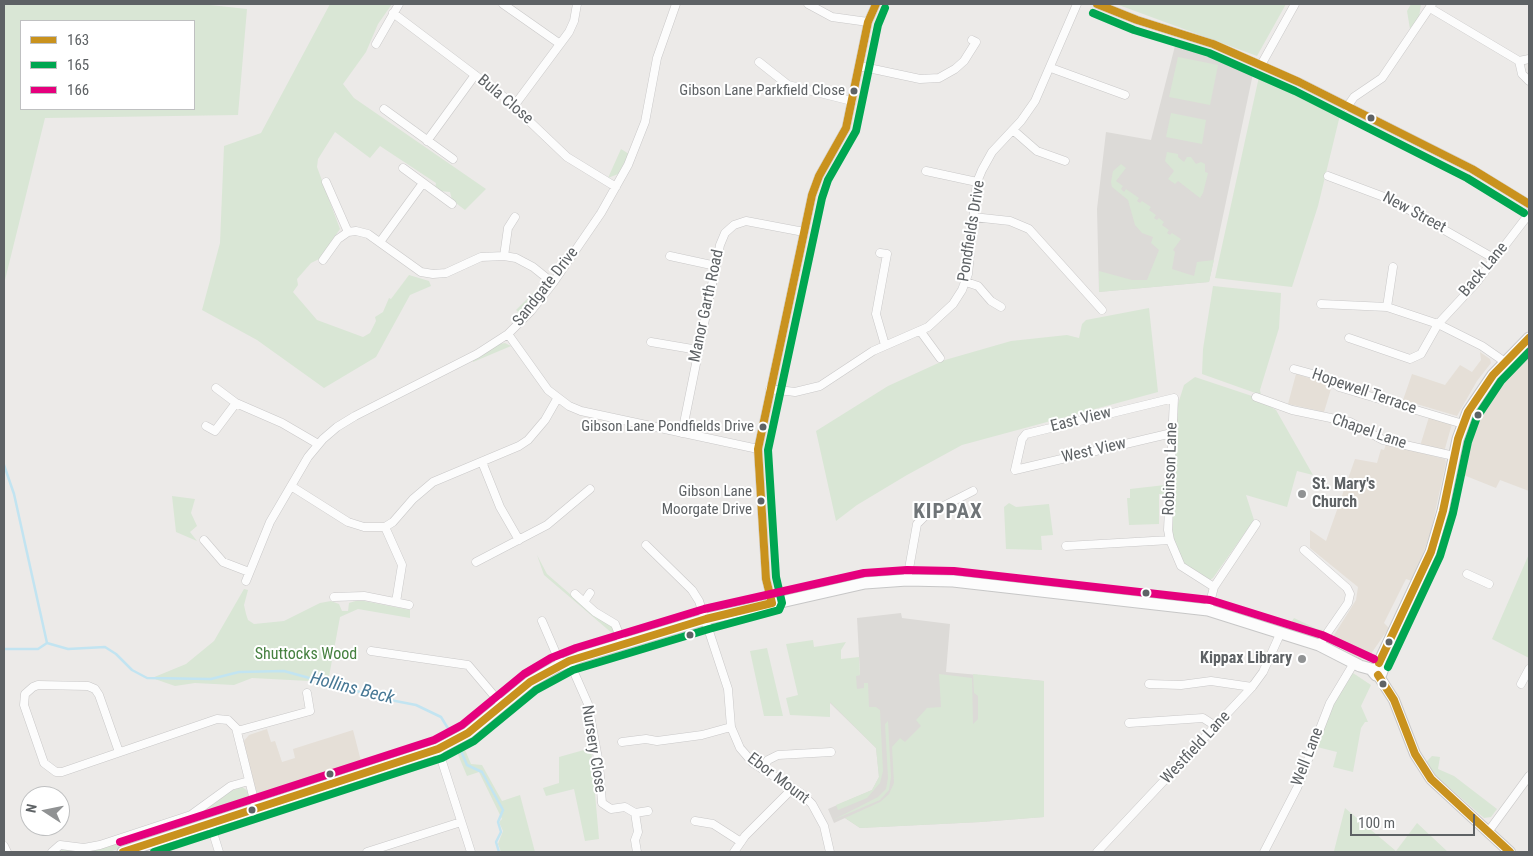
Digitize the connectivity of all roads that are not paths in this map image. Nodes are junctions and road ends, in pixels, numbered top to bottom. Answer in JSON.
{"nodes":[{"id":1,"x":400,"y":4,"type":"edge"},
{"id":2,"x":503,"y":4,"type":"edge"},
{"id":3,"x":577,"y":4,"type":"edge"},
{"id":4,"x":676,"y":4,"type":"edge"},
{"id":5,"x":808,"y":4,"type":"edge"},
{"id":6,"x":876,"y":4,"type":"edge"},
{"id":7,"x":1077,"y":4,"type":"edge"},
{"id":8,"x":1097,"y":4,"type":"edge"},
{"id":9,"x":1295,"y":4,"type":"edge"},
{"id":10,"x":1431,"y":6,"type":"edge"},
{"id":11,"x":393,"y":13,"type":"junction"},
{"id":12,"x":868,"y":22,"type":"junction"},
{"id":13,"x":972,"y":40,"type":"dead end"},
{"id":14,"x":376,"y":44,"type":"dead end"},
{"id":15,"x":560,"y":44,"type":"junction"},
{"id":16,"x":1529,"y":59,"type":"edge"},
{"id":17,"x":759,"y":62,"type":"dead end"},
{"id":18,"x":1519,"y":62,"type":"junction"},
{"id":19,"x":1261,"y":65,"type":"junction"},
{"id":20,"x":859,"y":66,"type":"junction"},
{"id":21,"x":1051,"y":68,"type":"junction"},
{"id":22,"x":475,"y":75,"type":"junction"},
{"id":23,"x":1529,"y":81,"type":"edge"},
{"id":24,"x":1124,"y":95,"type":"dead end"},
{"id":25,"x":852,"y":101,"type":"junction"},
{"id":26,"x":514,"y":106,"type":"junction"},
{"id":27,"x":1348,"y":107,"type":"junction"},
{"id":28,"x":384,"y":109,"type":"dead end"},
{"id":29,"x":1013,"y":130,"type":"junction"},
{"id":30,"x":427,"y":141,"type":"junction"},
{"id":31,"x":453,"y":160,"type":"dead end"},
{"id":32,"x":1065,"y":161,"type":"dead end"},
{"id":33,"x":403,"y":168,"type":"dead end"},
{"id":34,"x":926,"y":171,"type":"dead end"},
{"id":35,"x":1328,"y":176,"type":"dead end"},
{"id":36,"x":326,"y":182,"type":"dead end"},
{"id":37,"x":978,"y":182,"type":"junction"},
{"id":38,"x":422,"y":183,"type":"junction"},
{"id":39,"x":616,"y":187,"type":"junction"},
{"id":40,"x":452,"y":204,"type":"dead end"},
{"id":41,"x":1529,"y":204,"type":"edge"},
{"id":42,"x":1529,"y":214,"type":"edge"},
{"id":43,"x":515,"y":217,"type":"dead end"},
{"id":44,"x":973,"y":217,"type":"junction"},
{"id":45,"x":348,"y":232,"type":"junction"},
{"id":46,"x":804,"y":232,"type":"junction"},
{"id":47,"x":380,"y":242,"type":"junction"},
{"id":48,"x":880,"y":253,"type":"dead end"},
{"id":49,"x":504,"y":256,"type":"junction"},
{"id":50,"x":670,"y":256,"type":"dead end"},
{"id":51,"x":1495,"y":259,"type":"junction"},
{"id":52,"x":323,"y":260,"type":"dead end"},
{"id":53,"x":716,"y":266,"type":"junction"},
{"id":54,"x":1393,"y":267,"type":"dead end"},
{"id":55,"x":966,"y":282,"type":"junction"},
{"id":56,"x":552,"y":283,"type":"junction"},
{"id":57,"x":1321,"y":304,"type":"dead end"},
{"id":58,"x":1387,"y":307,"type":"junction"},
{"id":59,"x":1001,"y":308,"type":"dead end"},
{"id":60,"x":1102,"y":310,"type":"dead end"},
{"id":61,"x":1438,"y":324,"type":"junction"},
{"id":62,"x":921,"y":332,"type":"junction"},
{"id":63,"x":508,"y":334,"type":"junction"},
{"id":64,"x":1349,"y":338,"type":"dead end"},
{"id":65,"x":1529,"y":338,"type":"edge"},
{"id":66,"x":652,"y":342,"type":"dead end"},
{"id":67,"x":885,"y":345,"type":"junction"},
{"id":68,"x":698,"y":350,"type":"junction"},
{"id":69,"x":940,"y":358,"type":"dead end"},
{"id":70,"x":1505,"y":362,"type":"junction"},
{"id":71,"x":1294,"y":369,"type":"dead end"},
{"id":72,"x":216,"y":388,"type":"dead end"},
{"id":73,"x":770,"y":389,"type":"junction"},
{"id":74,"x":1256,"y":397,"type":"dead end"},
{"id":75,"x":1174,"y":398,"type":"joint"},
{"id":76,"x":557,"y":399,"type":"junction"},
{"id":77,"x":236,"y":403,"type":"junction"},
{"id":78,"x":1463,"y":424,"type":"junction"},
{"id":79,"x":206,"y":426,"type":"dead end"},
{"id":80,"x":682,"y":433,"type":"junction"},
{"id":81,"x":1172,"y":433,"type":"junction"},
{"id":82,"x":318,"y":444,"type":"junction"},
{"id":83,"x":758,"y":450,"type":"junction"},
{"id":84,"x":1454,"y":456,"type":"junction"},
{"id":85,"x":482,"y":462,"type":"junction"},
{"id":86,"x":1015,"y":470,"type":"joint"},
{"id":87,"x":291,"y":486,"type":"junction"},
{"id":88,"x":590,"y":489,"type":"dead end"},
{"id":89,"x":973,"y":491,"type":"dead end"},
{"id":90,"x":1256,"y":524,"type":"dead end"},
{"id":91,"x":385,"y":526,"type":"junction"},
{"id":92,"x":204,"y":540,"type":"dead end"},
{"id":93,"x":519,"y":540,"type":"junction"},
{"id":94,"x":1170,"y":540,"type":"junction"},
{"id":95,"x":646,"y":545,"type":"dead end"},
{"id":96,"x":1066,"y":546,"type":"dead end"},
{"id":97,"x":1304,"y":550,"type":"dead end"},
{"id":98,"x":476,"y":562,"type":"dead end"},
{"id":99,"x":249,"y":572,"type":"junction"},
{"id":100,"x":1467,"y":574,"type":"dead end"},
{"id":101,"x":907,"y":580,"type":"junction"},
{"id":102,"x":246,"y":581,"type":"dead end"},
{"id":103,"x":1489,"y":584,"type":"dead end"},
{"id":104,"x":1214,"y":587,"type":"junction"},
{"id":105,"x":590,"y":593,"type":"dead end"},
{"id":106,"x":575,"y":594,"type":"dead end"},
{"id":107,"x":334,"y":597,"type":"dead end"},
{"id":108,"x":396,"y":602,"type":"junction"},
{"id":109,"x":584,"y":602,"type":"junction"},
{"id":110,"x":772,"y":603,"type":"junction"},
{"id":111,"x":409,"y":605,"type":"dead end"},
{"id":112,"x":1208,"y":610,"type":"junction"},
{"id":113,"x":706,"y":619,"type":"junction"},
{"id":114,"x":542,"y":621,"type":"dead end"},
{"id":115,"x":1281,"y":632,"type":"junction"},
{"id":116,"x":623,"y":644,"type":"junction"},
{"id":117,"x":1320,"y":645,"type":"junction"},
{"id":118,"x":371,"y":651,"type":"dead end"},
{"id":119,"x":565,"y":663,"type":"junction"},
{"id":120,"x":1354,"y":663,"type":"junction"},
{"id":121,"x":1376,"y":669,"type":"junction"},
{"id":122,"x":1529,"y":669,"type":"edge"},
{"id":123,"x":1149,"y":684,"type":"dead end"},
{"id":124,"x":1521,"y":684,"type":"dead end"},
{"id":125,"x":1252,"y":687,"type":"junction"},
{"id":126,"x":306,"y":693,"type":"dead end"},
{"id":127,"x":502,"y":704,"type":"junction"},
{"id":128,"x":1129,"y":723,"type":"dead end"},
{"id":129,"x":732,"y":727,"type":"junction"},
{"id":130,"x":1217,"y":727,"type":"junction"},
{"id":131,"x":236,"y":731,"type":"junction"},
{"id":132,"x":622,"y":742,"type":"dead end"},
{"id":133,"x":438,"y":749,"type":"junction"},
{"id":134,"x":118,"y":752,"type":"junction"},
{"id":135,"x":831,"y":752,"type":"dead end"},
{"id":136,"x":762,"y":769,"type":"junction"},
{"id":137,"x":1529,"y":776,"type":"edge"},
{"id":138,"x":249,"y":781,"type":"junction"},
{"id":139,"x":793,"y":788,"type":"junction"},
{"id":140,"x":256,"y":808,"type":"junction"},
{"id":141,"x":648,"y":811,"type":"dead end"},
{"id":142,"x":635,"y":813,"type":"junction"},
{"id":143,"x":695,"y":821,"type":"dead end"},
{"id":144,"x":461,"y":822,"type":"junction"},
{"id":145,"x":210,"y":824,"type":"junction"},
{"id":146,"x":1488,"y":832,"type":"junction"},
{"id":147,"x":741,"y":842,"type":"junction"},
{"id":148,"x":4,"y":846,"type":"edge"},
{"id":149,"x":1105,"y":849,"type":"edge"},
{"id":150,"x":8,"y":852,"type":"edge"},
{"id":151,"x":52,"y":852,"type":"edge"},
{"id":152,"x":123,"y":852,"type":"edge"},
{"id":153,"x":219,"y":852,"type":"edge"},
{"id":154,"x":367,"y":852,"type":"edge"},
{"id":155,"x":471,"y":852,"type":"edge"},
{"id":156,"x":637,"y":852,"type":"edge"},
{"id":157,"x":734,"y":852,"type":"edge"},
{"id":158,"x":830,"y":852,"type":"edge"},
{"id":159,"x":1097,"y":852,"type":"edge"},
{"id":160,"x":1264,"y":852,"type":"edge"},
{"id":161,"x":1510,"y":852,"type":"edge"}],
"edges":[{"from":1,"to":11,"type":"street"},
{"from":2,"to":15,"type":"street"},
{"from":3,"to":15,"type":"street"},
{"from":4,"to":39,"type":"street","name":"Sandgate Drive"},
{"from":5,"to":12,"type":"street"},
{"from":6,"to":12,"type":"street"},
{"from":7,"to":21,"type":"street","name":"Pondfields Drive"},
{"from":8,"to":19,"type":"street"},
{"from":9,"to":19,"type":"street"},
{"from":10,"to":18,"type":"street"},
{"from":10,"to":27,"type":"street"},
{"from":11,"to":14,"type":"street"},
{"from":11,"to":22,"type":"street","name":"Bula Close"},
{"from":12,"to":20,"type":"street"},
{"from":13,"to":20,"type":"street"},
{"from":15,"to":26,"type":"street"},
{"from":16,"to":18,"type":"street"},
{"from":17,"to":25,"type":"street"},
{"from":18,"to":23,"type":"street"},
{"from":19,"to":27,"type":"street"},
{"from":20,"to":25,"type":"street"},
{"from":21,"to":24,"type":"street"},
{"from":21,"to":29,"type":"street","name":"Pondfields Drive"},
{"from":22,"to":26,"type":"street","name":"Bula Close"},
{"from":22,"to":30,"type":"street"},
{"from":25,"to":46,"type":"street"},
{"from":26,"to":39,"type":"street","name":"Bula Close"},
{"from":27,"to":41,"type":"street"},
{"from":28,"to":30,"type":"street"},
{"from":29,"to":32,"type":"street"},
{"from":29,"to":37,"type":"street","name":"Pondfields Drive"},
{"from":30,"to":31,"type":"street"},
{"from":33,"to":38,"type":"street"},
{"from":34,"to":37,"type":"street"},
{"from":35,"to":51,"type":"street","name":"New Street"},
{"from":36,"to":45,"type":"street"},
{"from":37,"to":44,"type":"street","name":"Pondfields Drive"},
{"from":38,"to":40,"type":"street"},
{"from":38,"to":47,"type":"street"},
{"from":39,"to":56,"type":"street","name":"Sandgate Drive"},
{"from":42,"to":51,"type":"street","name":"Back Lane"},
{"from":43,"to":49,"type":"street"},
{"from":44,"to":55,"type":"street","name":"Pondfields Drive"},
{"from":44,"to":60,"type":"street"},
{"from":45,"to":47,"type":"street"},
{"from":45,"to":52,"type":"street"},
{"from":46,"to":53,"type":"street","name":"Manor Garth Road"},
{"from":46,"to":73,"type":"street"},
{"from":47,"to":49,"type":"street"},
{"from":48,"to":67,"type":"street"},
{"from":49,"to":56,"type":"street"},
{"from":50,"to":53,"type":"street"},
{"from":51,"to":61,"type":"street","name":"Back Lane"},
{"from":53,"to":68,"type":"street","name":"Manor Garth Road"},
{"from":54,"to":58,"type":"street"},
{"from":55,"to":59,"type":"street"},
{"from":55,"to":62,"type":"street","name":"Pondfields Drive"},
{"from":56,"to":63,"type":"street","name":"Sandgate Drive"},
{"from":57,"to":58,"type":"street"},
{"from":58,"to":61,"type":"street"},
{"from":61,"to":64,"type":"street","name":"Back Lane"},
{"from":61,"to":70,"type":"street"},
{"from":62,"to":67,"type":"street","name":"Pondfields Drive"},
{"from":62,"to":69,"type":"street"},
{"from":63,"to":76,"type":"street"},
{"from":63,"to":82,"type":"street","name":"Sandgate Drive"},
{"from":65,"to":70,"type":"main road"},
{"from":66,"to":68,"type":"street"},
{"from":67,"to":73,"type":"street","name":"Pondfields Drive"},
{"from":68,"to":80,"type":"street","name":"Manor Garth Road"},
{"from":70,"to":78,"type":"main road"},
{"from":71,"to":78,"type":"street","name":"Hopewell Terrace"},
{"from":72,"to":77,"type":"street"},
{"from":73,"to":83,"type":"street"},
{"from":74,"to":84,"type":"street","name":"Chapel Lane"},
{"from":75,"to":81,"type":"street","name":"Robinson Lane"},
{"from":75,"to":86,"type":"street","name":"East View"},
{"from":76,"to":80,"type":"street"},
{"from":76,"to":85,"type":"street"},
{"from":77,"to":79,"type":"street"},
{"from":77,"to":82,"type":"street"},
{"from":78,"to":84,"type":"main road"},
{"from":80,"to":83,"type":"street"},
{"from":81,"to":86,"type":"street","name":"West View"},
{"from":81,"to":94,"type":"street","name":"Robinson Lane"},
{"from":82,"to":87,"type":"street","name":"Sandgate Drive"},
{"from":83,"to":110,"type":"street"},
{"from":84,"to":121,"type":"main road"},
{"from":85,"to":91,"type":"street"},
{"from":85,"to":93,"type":"street"},
{"from":87,"to":91,"type":"street"},
{"from":87,"to":99,"type":"street","name":"Sandgate Drive"},
{"from":88,"to":93,"type":"street"},
{"from":89,"to":101,"type":"street"},
{"from":90,"to":104,"type":"street"},
{"from":91,"to":108,"type":"street"},
{"from":92,"to":99,"type":"street"},
{"from":93,"to":98,"type":"street"},
{"from":94,"to":96,"type":"street"},
{"from":94,"to":104,"type":"street","name":"Robinson Lane"},
{"from":95,"to":113,"type":"street","name":"Ebor Mount"},
{"from":97,"to":117,"type":"street"},
{"from":99,"to":102,"type":"street","name":"Sandgate Drive"},
{"from":100,"to":103,"type":"street"},
{"from":101,"to":110,"type":"main road"},
{"from":101,"to":112,"type":"main road"},
{"from":104,"to":112,"type":"street"},
{"from":105,"to":109,"type":"street"},
{"from":106,"to":109,"type":"street"},
{"from":107,"to":108,"type":"street"},
{"from":108,"to":111,"type":"street"},
{"from":109,"to":116,"type":"street"},
{"from":110,"to":113,"type":"main road"},
{"from":112,"to":115,"type":"main road"},
{"from":113,"to":116,"type":"main road"},
{"from":113,"to":129,"type":"street","name":"Ebor Mount"},
{"from":114,"to":119,"type":"street"},
{"from":115,"to":117,"type":"main road"},
{"from":115,"to":125,"type":"street","name":"Westfield Lane"},
{"from":116,"to":119,"type":"main road"},
{"from":117,"to":120,"type":"main road"},
{"from":118,"to":127,"type":"street"},
{"from":119,"to":127,"type":"main road"},
{"from":119,"to":142,"type":"street","name":"Nursery Close"},
{"from":120,"to":121,"type":"main road"},
{"from":120,"to":160,"type":"street","name":"Well Lane"},
{"from":121,"to":146,"type":"street"},
{"from":122,"to":124,"type":"street"},
{"from":123,"to":125,"type":"street"},
{"from":125,"to":130,"type":"street","name":"Westfield Lane"},
{"from":126,"to":131,"type":"street"},
{"from":127,"to":133,"type":"main road"},
{"from":128,"to":130,"type":"street"},
{"from":129,"to":132,"type":"street"},
{"from":129,"to":136,"type":"street","name":"Ebor Mount"},
{"from":130,"to":149,"type":"street","name":"Westfield Lane"},
{"from":131,"to":134,"type":"street"},
{"from":131,"to":138,"type":"street"},
{"from":133,"to":140,"type":"main road"},
{"from":133,"to":144,"type":"street"},
{"from":134,"to":134,"type":"street"},
{"from":135,"to":136,"type":"street"},
{"from":136,"to":139,"type":"street","name":"Ebor Mount"},
{"from":137,"to":146,"type":"street"},
{"from":138,"to":140,"type":"street"},
{"from":138,"to":151,"type":"street"},
{"from":139,"to":147,"type":"street"},
{"from":139,"to":158,"type":"street","name":"Ebor Mount"},
{"from":140,"to":145,"type":"main road"},
{"from":141,"to":142,"type":"street","name":"Nursery Close"},
{"from":142,"to":156,"type":"street"},
{"from":143,"to":147,"type":"street"},
{"from":144,"to":154,"type":"street"},
{"from":144,"to":155,"type":"street"},
{"from":145,"to":152,"type":"main road"},
{"from":145,"to":153,"type":"street"},
{"from":146,"to":161,"type":"street"},
{"from":147,"to":157,"type":"street"},
{"from":148,"to":150,"type":"street"},
{"from":149,"to":159,"type":"street","name":"Westfield Lane"}]}
